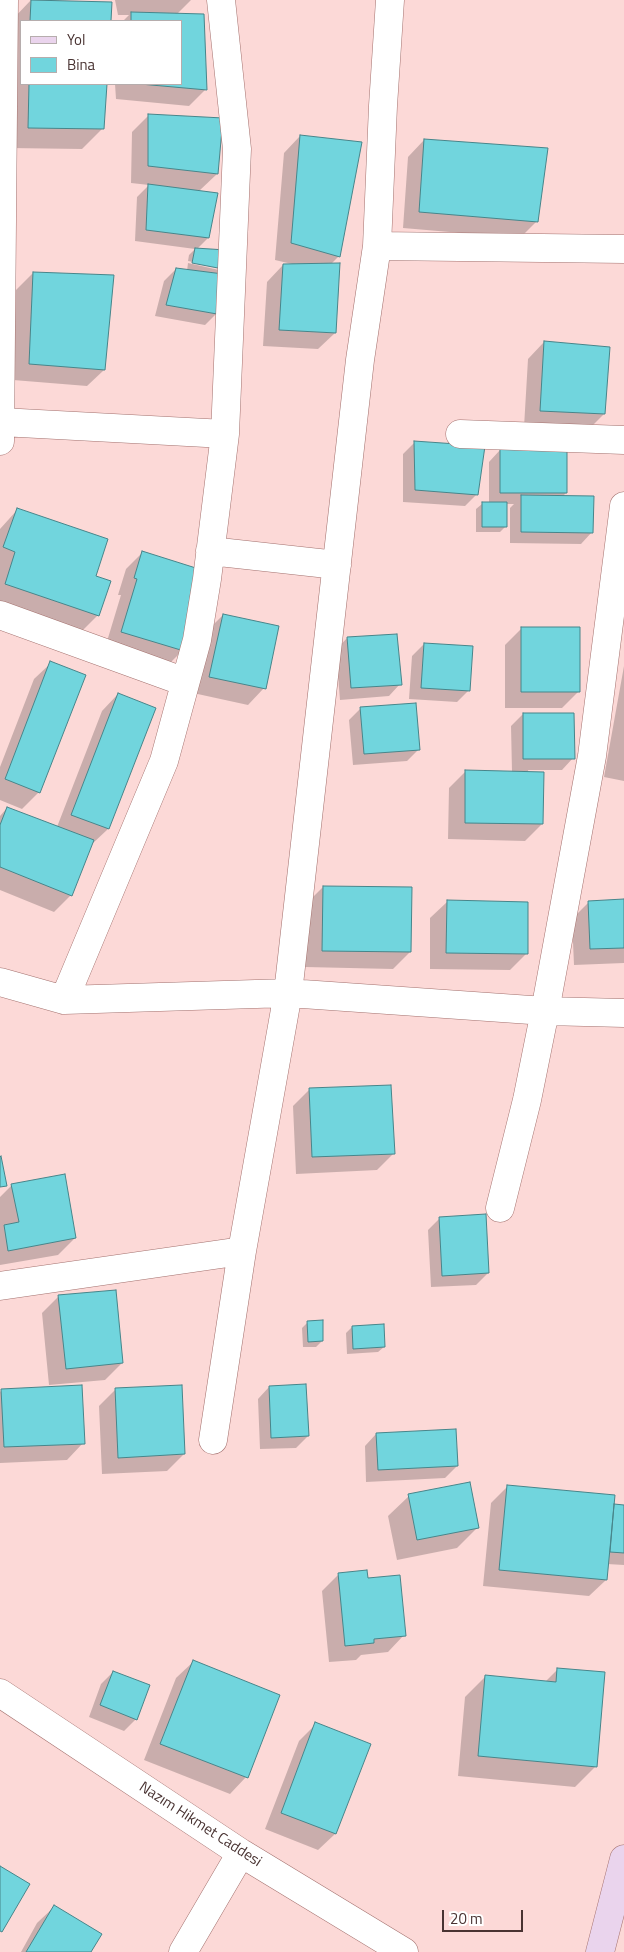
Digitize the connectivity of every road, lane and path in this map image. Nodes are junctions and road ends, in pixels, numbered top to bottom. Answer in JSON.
{"nodes":[{"id":1,"x":4,"y":0,"type":"edge"},
{"id":2,"x":221,"y":0,"type":"edge"},
{"id":3,"x":390,"y":0,"type":"edge"},
{"id":4,"x":377,"y":246,"type":"junction"},
{"id":5,"x":624,"y":249,"type":"edge"},
{"id":6,"x":1,"y":432,"type":"edge"},
{"id":7,"x":225,"y":434,"type":"junction"},
{"id":8,"x":460,"y":434,"type":"dead end"},
{"id":9,"x":624,"y":440,"type":"edge"},
{"id":10,"x":624,"y":506,"type":"edge"},
{"id":11,"x":210,"y":551,"type":"junction"},
{"id":12,"x":337,"y":565,"type":"junction"},
{"id":13,"x":0,"y":615,"type":"edge"},
{"id":14,"x":186,"y":682,"type":"junction"},
{"id":15,"x":0,"y":982,"type":"edge"},
{"id":16,"x":288,"y":993,"type":"junction"},
{"id":17,"x":64,"y":1000,"type":"junction"},
{"id":18,"x":545,"y":1011,"type":"junction"},
{"id":19,"x":624,"y":1013,"type":"edge"},
{"id":20,"x":500,"y":1208,"type":"dead end"},
{"id":21,"x":242,"y":1251,"type":"junction"},
{"id":22,"x":0,"y":1286,"type":"edge"},
{"id":23,"x":213,"y":1440,"type":"dead end"},
{"id":24,"x":0,"y":1693,"type":"edge"},
{"id":25,"x":241,"y":1853,"type":"junction"},
{"id":26,"x":624,"y":1859,"type":"edge"},
{"id":27,"x":183,"y":1952,"type":"edge"},
{"id":28,"x":404,"y":1952,"type":"edge"},
{"id":29,"x":600,"y":1952,"type":"edge"}],
"edges":[{"from":1,"to":6,"type":"street"},
{"from":2,"to":7,"type":"street"},
{"from":3,"to":4,"type":"street"},
{"from":4,"to":5,"type":"street"},
{"from":4,"to":12,"type":"street"},
{"from":6,"to":7,"type":"street"},
{"from":7,"to":11,"type":"street"},
{"from":8,"to":9,"type":"street"},
{"from":10,"to":18,"type":"street"},
{"from":11,"to":12,"type":"street"},
{"from":11,"to":14,"type":"street"},
{"from":12,"to":16,"type":"street"},
{"from":13,"to":14,"type":"street"},
{"from":14,"to":17,"type":"street"},
{"from":15,"to":17,"type":"street"},
{"from":16,"to":17,"type":"street"},
{"from":16,"to":18,"type":"street"},
{"from":16,"to":21,"type":"street"},
{"from":18,"to":19,"type":"street"},
{"from":18,"to":20,"type":"street"},
{"from":21,"to":22,"type":"street"},
{"from":21,"to":23,"type":"street"},
{"from":24,"to":25,"type":"street","name":"Nazım Hikmet Caddesi"},
{"from":25,"to":27,"type":"street"},
{"from":25,"to":28,"type":"street","name":"Nazım Hikmet Caddesi"},
{"from":26,"to":29,"type":"main road"}]}
